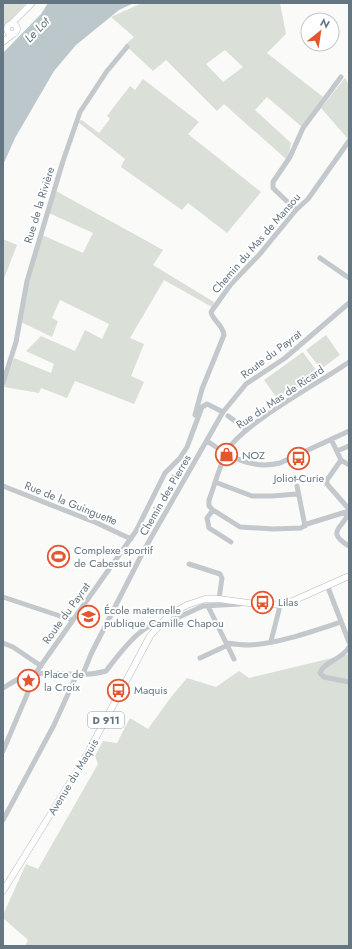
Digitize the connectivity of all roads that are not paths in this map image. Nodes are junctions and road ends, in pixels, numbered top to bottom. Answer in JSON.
{"nodes":[{"id":1,"x":32,"y":3,"type":"edge"},
{"id":2,"x":10,"y":29,"type":"edge"},
{"id":3,"x":3,"y":37,"type":"edge"},
{"id":4,"x":3,"y":42,"type":"edge"},
{"id":5,"x":128,"y":47,"type":"dead end"},
{"id":6,"x":341,"y":77,"type":"dead end"},
{"id":7,"x":349,"y":141,"type":"edge"},
{"id":8,"x":296,"y":210,"type":"junction"},
{"id":9,"x":320,"y":258,"type":"dead end"},
{"id":10,"x":349,"y":278,"type":"edge"},
{"id":11,"x":349,"y":303,"type":"edge"},
{"id":12,"x":349,"y":362,"type":"edge"},
{"id":13,"x":3,"y":383,"type":"edge"},
{"id":14,"x":222,"y":411,"type":"junction"},
{"id":15,"x":228,"y":416,"type":"dead end"},
{"id":16,"x":247,"y":430,"type":"junction"},
{"id":17,"x":349,"y":431,"type":"edge"},
{"id":18,"x":331,"y":439,"type":"junction"},
{"id":19,"x":207,"y":441,"type":"junction"},
{"id":20,"x":349,"y":446,"type":"edge"},
{"id":21,"x":337,"y":451,"type":"junction"},
{"id":22,"x":183,"y":452,"type":"junction"},
{"id":23,"x":226,"y":453,"type":"junction"},
{"id":24,"x":341,"y":460,"type":"junction"},
{"id":25,"x":349,"y":465,"type":"edge"},
{"id":26,"x":215,"y":482,"type":"junction"},
{"id":27,"x":3,"y":486,"type":"edge"},
{"id":28,"x":297,"y":486,"type":"dead end"},
{"id":29,"x":297,"y":494,"type":"junction"},
{"id":30,"x":213,"y":510,"type":"junction"},
{"id":31,"x":349,"y":511,"type":"edge"},
{"id":32,"x":305,"y":526,"type":"junction"},
{"id":33,"x":131,"y":539,"type":"junction"},
{"id":34,"x":231,"y":542,"type":"dead end"},
{"id":35,"x":349,"y":546,"type":"edge"},
{"id":36,"x":189,"y":564,"type":"dead end"},
{"id":37,"x":349,"y":576,"type":"edge"},
{"id":38,"x":327,"y":585,"type":"junction"},
{"id":39,"x":3,"y":597,"type":"edge"},
{"id":40,"x":218,"y":599,"type":"junction"},
{"id":41,"x":242,"y":602,"type":"junction"},
{"id":42,"x":278,"y":605,"type":"junction"},
{"id":43,"x":208,"y":606,"type":"junction"},
{"id":44,"x":72,"y":620,"type":"junction"},
{"id":45,"x":341,"y":622,"type":"junction"},
{"id":46,"x":160,"y":623,"type":"junction"},
{"id":47,"x":271,"y":641,"type":"junction"},
{"id":48,"x":349,"y":642,"type":"edge"},
{"id":49,"x":3,"y":643,"type":"edge"},
{"id":50,"x":228,"y":644,"type":"junction"},
{"id":51,"x":349,"y":647,"type":"edge"},
{"id":52,"x":200,"y":658,"type":"dead end"},
{"id":53,"x":234,"y":659,"type":"dead end"},
{"id":54,"x":41,"y":666,"type":"junction"},
{"id":55,"x":36,"y":673,"type":"junction"},
{"id":56,"x":80,"y":674,"type":"junction"},
{"id":57,"x":349,"y":682,"type":"edge"},
{"id":58,"x":3,"y":688,"type":"edge"},
{"id":59,"x":3,"y":751,"type":"edge"},
{"id":60,"x":3,"y":820,"type":"edge"},
{"id":61,"x":3,"y":891,"type":"edge"}],
"edges":[{"from":1,"to":2,"type":"main road"},
{"from":2,"to":3,"type":"main road"},
{"from":2,"to":4,"type":"main road"},
{"from":5,"to":13,"type":"street","name":"Rue de la Rivière"},
{"from":6,"to":8,"type":"street"},
{"from":7,"to":8,"type":"street","name":"Chemin du Mas de Mansou"},
{"from":8,"to":22,"type":"street","name":"Chemin du Mas de Mansou"},
{"from":9,"to":10,"type":"street"},
{"from":11,"to":14,"type":"street","name":"Route du Payrat"},
{"from":12,"to":16,"type":"street","name":"Rue du Mas de Ricard"},
{"from":14,"to":19,"type":"street","name":"Chemin des Pierres"},
{"from":14,"to":22,"type":"street","name":"Route du Payrat"},
{"from":15,"to":16,"type":"street"},
{"from":16,"to":23,"type":"street","name":"Rue du Mas de Ricard"},
{"from":17,"to":18,"type":"street"},
{"from":18,"to":21,"type":"street"},
{"from":18,"to":23,"type":"street"},
{"from":19,"to":23,"type":"street"},
{"from":19,"to":56,"type":"street","name":"Chemin des Pierres"},
{"from":20,"to":21,"type":"street"},
{"from":21,"to":24,"type":"street"},
{"from":22,"to":33,"type":"street","name":"Route du Payrat"},
{"from":23,"to":26,"type":"street","name":"Rue du Mas de Ricard"},
{"from":24,"to":25,"type":"street"},
{"from":24,"to":31,"type":"street"},
{"from":26,"to":29,"type":"street"},
{"from":26,"to":30,"type":"street","name":"Rue du Mas de Ricard"},
{"from":27,"to":33,"type":"street","name":"Rue de la Guinguette"},
{"from":28,"to":29,"type":"street"},
{"from":29,"to":32,"type":"street"},
{"from":30,"to":32,"type":"street"},
{"from":30,"to":34,"type":"street","name":"Rue du Mas de Ricard"},
{"from":31,"to":32,"type":"street"},
{"from":31,"to":35,"type":"street"},
{"from":33,"to":44,"type":"street","name":"Route du Payrat"},
{"from":36,"to":40,"type":"street"},
{"from":37,"to":38,"type":"main road","number":"D 911"},
{"from":38,"to":42,"type":"main road","number":"D 911"},
{"from":38,"to":45,"type":"street"},
{"from":39,"to":44,"type":"street"},
{"from":40,"to":41,"type":"main road","name":"Avenue du Maquis","number":"D 911"},
{"from":40,"to":46,"type":"main road","name":"Avenue du Maquis","number":"D 911"},
{"from":41,"to":42,"type":"main road","name":"Avenue du Maquis","number":"D 911"},
{"from":41,"to":43,"type":"street"},
{"from":42,"to":47,"type":"street"},
{"from":43,"to":46,"type":"street"},
{"from":43,"to":50,"type":"street"},
{"from":44,"to":54,"type":"street","name":"Route du Payrat"},
{"from":45,"to":47,"type":"street"},
{"from":45,"to":48,"type":"street"},
{"from":46,"to":56,"type":"street"},
{"from":46,"to":61,"type":"main road","name":"Avenue du Maquis","number":"D 911"},
{"from":47,"to":50,"type":"street"},
{"from":49,"to":54,"type":"street"},
{"from":50,"to":52,"type":"street"},
{"from":50,"to":53,"type":"street"},
{"from":51,"to":57,"type":"street"},
{"from":54,"to":55,"type":"street"},
{"from":55,"to":56,"type":"street"},
{"from":55,"to":58,"type":"street"},
{"from":55,"to":59,"type":"street"},
{"from":56,"to":60,"type":"street","name":"Chemin des Pierres"}]}
